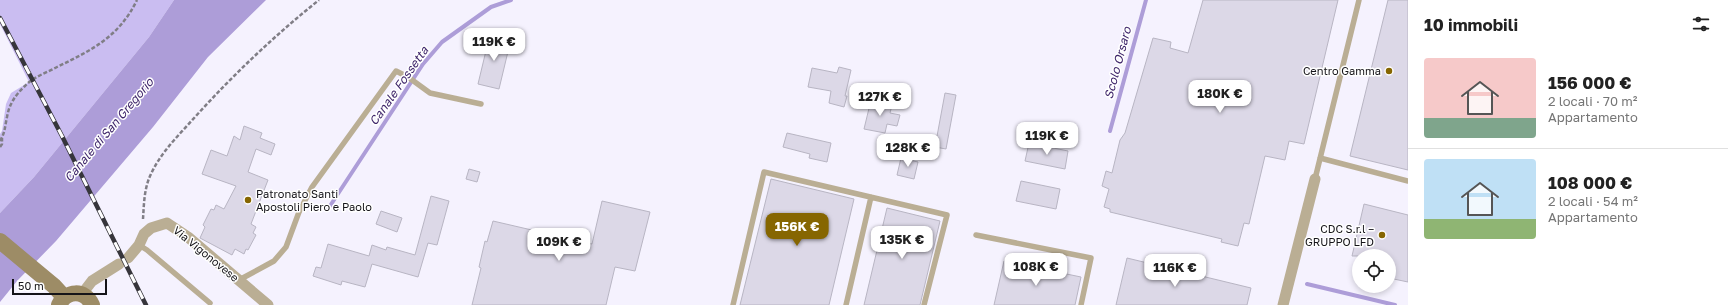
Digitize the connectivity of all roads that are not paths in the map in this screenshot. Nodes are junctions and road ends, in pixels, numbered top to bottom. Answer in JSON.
{"nodes":[{"id":1,"x":1359,"y":0,"type":"edge"},
{"id":2,"x":481,"y":104,"type":"dead end"},
{"id":3,"x":1320,"y":158,"type":"junction"},
{"id":4,"x":1315,"y":179,"type":"joint"},
{"id":5,"x":1408,"y":181,"type":"edge"},
{"id":6,"x":871,"y":197,"type":"junction"},
{"id":7,"x":976,"y":235,"type":"dead end"},
{"id":8,"x":0,"y":241,"type":"edge"},
{"id":9,"x":139,"y":245,"type":"junction"},
{"id":10,"x":239,"y":280,"type":"junction"},
{"id":11,"x":87,"y":300,"type":"edge"},
{"id":12,"x":59,"y":303,"type":"edge"},
{"id":13,"x":210,"y":303,"type":"dead end"},
{"id":14,"x":268,"y":305,"type":"edge"},
{"id":15,"x":733,"y":305,"type":"edge"},
{"id":16,"x":846,"y":305,"type":"edge"},
{"id":17,"x":924,"y":305,"type":"edge"},
{"id":18,"x":1081,"y":305,"type":"edge"},
{"id":19,"x":1284,"y":305,"type":"edge"}],
"edges":[{"from":1,"to":3,"type":"lane"},
{"from":2,"to":10,"type":"lane"},
{"from":3,"to":4,"type":"lane"},
{"from":3,"to":5,"type":"lane"},
{"from":4,"to":19,"type":"street"},
{"from":6,"to":15,"type":"lane"},
{"from":6,"to":16,"type":"lane"},
{"from":6,"to":17,"type":"lane"},
{"from":7,"to":18,"type":"lane"},
{"from":8,"to":12,"type":"main road"},
{"from":9,"to":10,"type":"street","name":"Via Vigonovese"},
{"from":9,"to":11,"type":"street"},
{"from":9,"to":13,"type":"lane"},
{"from":10,"to":14,"type":"street","name":"Via Vigonovese"},
{"from":11,"to":12,"type":"main road"}]}
